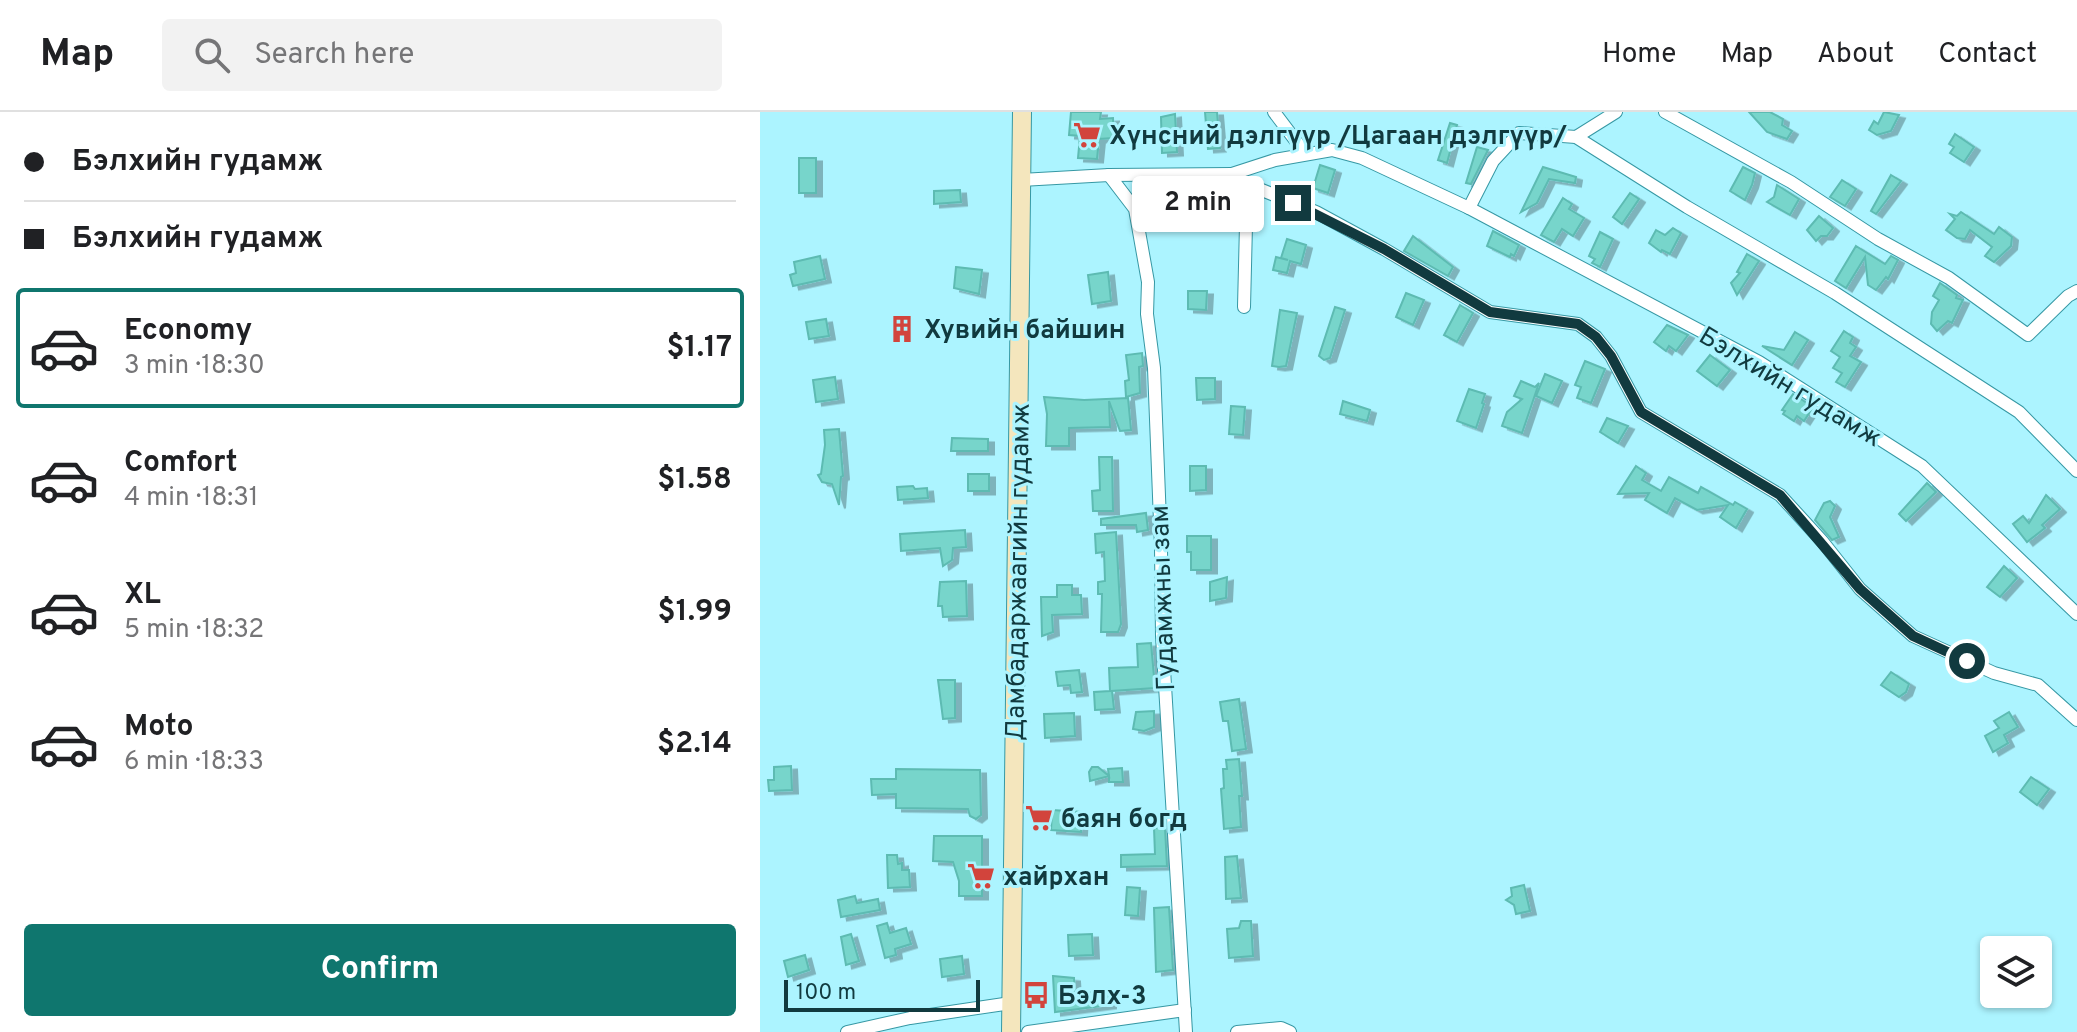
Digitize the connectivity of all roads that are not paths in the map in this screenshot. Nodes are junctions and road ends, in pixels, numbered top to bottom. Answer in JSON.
{"nodes":[{"id":1,"x":1022,"y":112,"type":"edge"},
{"id":2,"x":1274,"y":112,"type":"edge"},
{"id":3,"x":1616,"y":112,"type":"edge"},
{"id":4,"x":1665,"y":112,"type":"edge"},
{"id":5,"x":1576,"y":137,"type":"junction"},
{"id":6,"x":1305,"y":153,"type":"junction"},
{"id":7,"x":1232,"y":174,"type":"junction"},
{"id":8,"x":1109,"y":175,"type":"junction"},
{"id":9,"x":1021,"y":180,"type":"junction"},
{"id":10,"x":1247,"y":184,"type":"junction"},
{"id":11,"x":1469,"y":208,"type":"junction"},
{"id":12,"x":2077,"y":291,"type":"edge"},
{"id":13,"x":1244,"y":307,"type":"dead end"},
{"id":14,"x":2077,"y":471,"type":"edge"},
{"id":15,"x":2077,"y":614,"type":"edge"},
{"id":16,"x":2077,"y":720,"type":"edge"},
{"id":17,"x":1011,"y":1003,"type":"junction"},
{"id":18,"x":1185,"y":1010,"type":"junction"},
{"id":19,"x":1115,"y":1018,"type":"junction"},
{"id":20,"x":847,"y":1032,"type":"edge"},
{"id":21,"x":1011,"y":1032,"type":"edge"},
{"id":22,"x":1028,"y":1032,"type":"edge"},
{"id":23,"x":1116,"y":1032,"type":"edge"},
{"id":24,"x":1186,"y":1032,"type":"edge"},
{"id":25,"x":1237,"y":1032,"type":"edge"},
{"id":26,"x":1290,"y":1032,"type":"edge"}],
"edges":[{"from":1,"to":9,"type":"main road","name":"Дамбадаржаагийн гудамж"},
{"from":2,"to":6,"type":"street"},
{"from":3,"to":5,"type":"street"},
{"from":4,"to":12,"type":"street"},
{"from":5,"to":11,"type":"street"},
{"from":5,"to":14,"type":"street"},
{"from":6,"to":7,"type":"street"},
{"from":6,"to":11,"type":"street","name":"Бэлхийн гудамж"},
{"from":7,"to":8,"type":"street"},
{"from":7,"to":10,"type":"street"},
{"from":8,"to":9,"type":"street"},
{"from":8,"to":18,"type":"street","name":"Гудамжны зам"},
{"from":9,"to":17,"type":"main road","name":"Дамбадаржаагийн гудамж"},
{"from":10,"to":13,"type":"street"},
{"from":10,"to":16,"type":"street"},
{"from":11,"to":15,"type":"street","name":"Бэлхийн гудамж"},
{"from":17,"to":20,"type":"street"},
{"from":17,"to":21,"type":"main road","name":"Дамбадаржаагийн гудамж"},
{"from":18,"to":19,"type":"street"},
{"from":18,"to":24,"type":"street","name":"Гудамжны зам"},
{"from":19,"to":22,"type":"street"},
{"from":19,"to":23,"type":"street"},
{"from":25,"to":26,"type":"street"}]}
